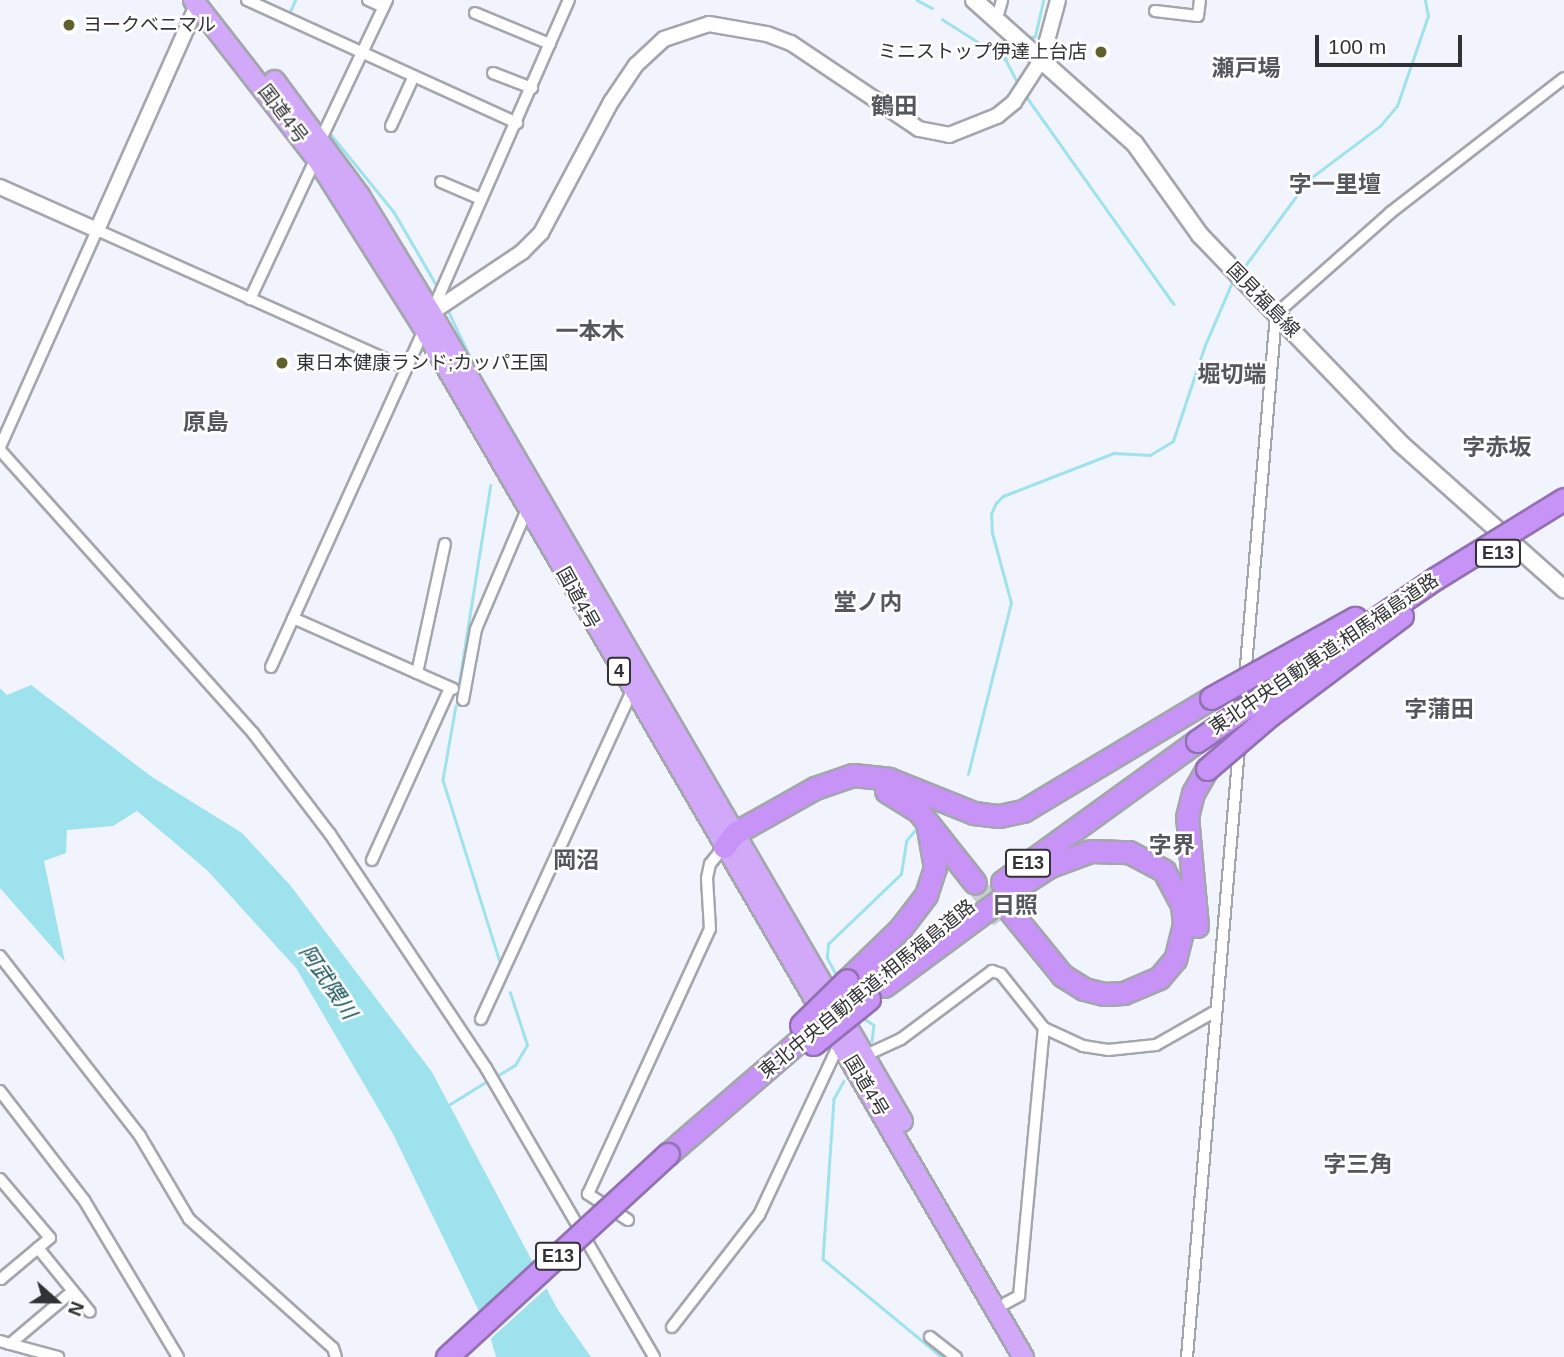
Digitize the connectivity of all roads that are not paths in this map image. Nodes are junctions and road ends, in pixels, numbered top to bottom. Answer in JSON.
{"nodes":[{"id":1,"x":247,"y":0,"type":"edge"},
{"id":2,"x":368,"y":0,"type":"edge"},
{"id":3,"x":569,"y":0,"type":"edge"},
{"id":4,"x":974,"y":0,"type":"edge"},
{"id":5,"x":1002,"y":0,"type":"edge"},
{"id":6,"x":1058,"y":0,"type":"edge"},
{"id":7,"x":1200,"y":0,"type":"edge"},
{"id":8,"x":201,"y":2,"type":"edge"},
{"id":9,"x":386,"y":4,"type":"edge"},
{"id":10,"x":1155,"y":11,"type":"dead end"},
{"id":11,"x":475,"y":13,"type":"dead end"},
{"id":12,"x":996,"y":18,"type":"junction"},
{"id":13,"x":550,"y":44,"type":"junction"},
{"id":14,"x":364,"y":55,"type":"junction"},
{"id":15,"x":1042,"y":59,"type":"junction"},
{"id":16,"x":493,"y":73,"type":"dead end"},
{"id":17,"x":413,"y":78,"type":"junction"},
{"id":18,"x":1564,"y":78,"type":"edge"},
{"id":19,"x":532,"y":88,"type":"junction"},
{"id":20,"x":517,"y":123,"type":"junction"},
{"id":21,"x":391,"y":126,"type":"dead end"},
{"id":22,"x":318,"y":149,"type":"junction"},
{"id":23,"x":441,"y":182,"type":"dead end"},
{"id":24,"x":0,"y":187,"type":"edge"},
{"id":25,"x":481,"y":199,"type":"junction"},
{"id":26,"x":97,"y":230,"type":"junction"},
{"id":27,"x":250,"y":299,"type":"junction"},
{"id":28,"x":1276,"y":314,"type":"junction"},
{"id":29,"x":427,"y":321,"type":"junction"},
{"id":30,"x":405,"y":368,"type":"junction"},
{"id":31,"x":0,"y":449,"type":"edge"},
{"id":32,"x":536,"y":489,"type":"junction"},
{"id":33,"x":1564,"y":499,"type":"edge"},
{"id":34,"x":527,"y":508,"type":"junction"},
{"id":35,"x":1564,"y":512,"type":"edge"},
{"id":36,"x":445,"y":544,"type":"dead end"},
{"id":37,"x":1434,"y":586,"type":"junction"},
{"id":38,"x":1564,"y":589,"type":"edge"},
{"id":39,"x":293,"y":618,"type":"junction"},
{"id":40,"x":271,"y":667,"type":"dead end"},
{"id":41,"x":417,"y":673,"type":"junction"},
{"id":42,"x":450,"y":688,"type":"junction"},
{"id":43,"x":631,"y":693,"type":"junction"},
{"id":44,"x":1202,"y":754,"type":"junction"},
{"id":45,"x":910,"y":788,"type":"junction"},
{"id":46,"x":919,"y":812,"type":"junction"},
{"id":47,"x":734,"y":842,"type":"junction"},
{"id":48,"x":372,"y":860,"type":"dead end"},
{"id":49,"x":0,"y":956,"type":"edge"},
{"id":50,"x":866,"y":989,"type":"junction"},
{"id":51,"x":1214,"y":1012,"type":"junction"},
{"id":52,"x":481,"y":1019,"type":"dead end"},
{"id":53,"x":1044,"y":1028,"type":"junction"},
{"id":54,"x":807,"y":1034,"type":"junction"},
{"id":55,"x":845,"y":1037,"type":"junction"},
{"id":56,"x":864,"y":1056,"type":"junction"},
{"id":57,"x":0,"y":1091,"type":"edge"},
{"id":58,"x":673,"y":1157,"type":"junction"},
{"id":59,"x":0,"y":1178,"type":"edge"},
{"id":60,"x":628,"y":1220,"type":"dead end"},
{"id":61,"x":38,"y":1248,"type":"junction"},
{"id":62,"x":0,"y":1280,"type":"edge"},
{"id":63,"x":73,"y":1291,"type":"junction"},
{"id":64,"x":1006,"y":1303,"type":"junction"},
{"id":65,"x":90,"y":1312,"type":"dead end"},
{"id":66,"x":671,"y":1327,"type":"dead end"},
{"id":67,"x":930,"y":1337,"type":"dead end"},
{"id":68,"x":5,"y":1342,"type":"edge"},
{"id":69,"x":58,"y":1357,"type":"edge"},
{"id":70,"x":178,"y":1357,"type":"edge"},
{"id":71,"x":336,"y":1357,"type":"edge"},
{"id":72,"x":447,"y":1357,"type":"edge"},
{"id":73,"x":462,"y":1357,"type":"edge"},
{"id":74,"x":654,"y":1357,"type":"edge"},
{"id":75,"x":956,"y":1357,"type":"edge"},
{"id":76,"x":1023,"y":1357,"type":"edge"},
{"id":77,"x":1038,"y":1357,"type":"edge"},
{"id":78,"x":1187,"y":1357,"type":"edge"}],
"edges":[{"from":1,"to":14,"type":"street"},
{"from":2,"to":9,"type":"street"},
{"from":3,"to":13,"type":"street"},
{"from":4,"to":12,"type":"main road","name":"国見福島線"},
{"from":5,"to":12,"type":"street"},
{"from":6,"to":15,"type":"street"},
{"from":7,"to":10,"type":"street"},
{"from":8,"to":22,"type":"highway","name":"国道4号","number":"4"},
{"from":8,"to":26,"type":"street"},
{"from":9,"to":14,"type":"street"},
{"from":11,"to":13,"type":"street"},
{"from":12,"to":15,"type":"main road","name":"国見福島線"},
{"from":13,"to":19,"type":"street"},
{"from":14,"to":17,"type":"street"},
{"from":14,"to":22,"type":"street"},
{"from":15,"to":28,"type":"main road","name":"国見福島線"},
{"from":15,"to":29,"type":"street"},
{"from":16,"to":19,"type":"street"},
{"from":17,"to":20,"type":"street"},
{"from":17,"to":21,"type":"street"},
{"from":18,"to":28,"type":"street"},
{"from":19,"to":20,"type":"street"},
{"from":20,"to":25,"type":"street"},
{"from":22,"to":27,"type":"street"},
{"from":22,"to":29,"type":"highway","name":"国道4号","number":"4"},
{"from":23,"to":25,"type":"street"},
{"from":24,"to":26,"type":"street"},
{"from":25,"to":29,"type":"street"},
{"from":26,"to":27,"type":"street"},
{"from":26,"to":31,"type":"street"},
{"from":27,"to":30,"type":"street"},
{"from":28,"to":38,"type":"main road","name":"国見福島線"},
{"from":28,"to":51,"type":"street"},
{"from":29,"to":30,"type":"street"},
{"from":29,"to":32,"type":"highway","name":"国道4号","number":"4"},
{"from":29,"to":34,"type":"highway","name":"国道4号","number":"4"},
{"from":30,"to":39,"type":"street"},
{"from":31,"to":74,"type":"street"},
{"from":32,"to":34,"type":"street"},
{"from":32,"to":47,"type":"highway","name":"国道4号","number":"4"},
{"from":33,"to":37,"type":"highway","name":"東北中央自動車道;相馬福島道路","number":"E13","bridge":true},
{"from":34,"to":42,"type":"street"},
{"from":34,"to":43,"type":"highway","name":"国道4号","number":"4"},
{"from":35,"to":37,"type":"highway","name":"東北中央自動車道;相馬福島道路","number":"E13"},
{"from":36,"to":41,"type":"street"},
{"from":37,"to":44,"type":"highway","name":"東北中央自動車道;相馬福島道路","number":"E13","bridge":true},
{"from":37,"to":44,"type":"highway","bridge":true},
{"from":37,"to":45,"type":"highway","bridge":true},
{"from":39,"to":40,"type":"street"},
{"from":39,"to":41,"type":"street"},
{"from":41,"to":42,"type":"street"},
{"from":42,"to":48,"type":"street"},
{"from":43,"to":47,"type":"highway","name":"国道4号","number":"4"},
{"from":43,"to":52,"type":"street"},
{"from":44,"to":50,"type":"highway","name":"東北中央自動車道;相馬福島道路","number":"E13"},
{"from":44,"to":50,"type":"highway"},
{"from":45,"to":46,"type":"highway"},
{"from":45,"to":47,"type":"highway"},
{"from":46,"to":47,"type":"highway"},
{"from":46,"to":50,"type":"highway"},
{"from":47,"to":55,"type":"highway","name":"国道4号","number":"4"},
{"from":47,"to":60,"type":"street"},
{"from":49,"to":71,"type":"street"},
{"from":50,"to":54,"type":"highway","bridge":true},
{"from":51,"to":53,"type":"street"},
{"from":51,"to":78,"type":"street"},
{"from":53,"to":56,"type":"street"},
{"from":53,"to":64,"type":"street"},
{"from":54,"to":58,"type":"highway","name":"東北中央自動車道;相馬福島道路","number":"E13"},
{"from":54,"to":58,"type":"highway","name":"東北中央自動車道;相馬福島道路","number":"E13"},
{"from":55,"to":56,"type":"highway","name":"国道4号","number":"4"},
{"from":55,"to":66,"type":"street"},
{"from":55,"to":76,"type":"highway","name":"国道4号","number":"4"},
{"from":56,"to":64,"type":"highway","name":"国道4号","number":"4"},
{"from":57,"to":70,"type":"street"},
{"from":58,"to":72,"type":"highway","name":"東北中央自動車道;相馬福島道路","number":"E13","bridge":true},
{"from":58,"to":73,"type":"highway","name":"東北中央自動車道;相馬福島道路","number":"E13"},
{"from":59,"to":61,"type":"street"},
{"from":61,"to":62,"type":"street"},
{"from":61,"to":63,"type":"street"},
{"from":63,"to":65,"type":"street"},
{"from":63,"to":68,"type":"street"},
{"from":64,"to":77,"type":"highway","name":"国道4号","number":"4"},
{"from":67,"to":75,"type":"street"},
{"from":68,"to":69,"type":"street"}]}
